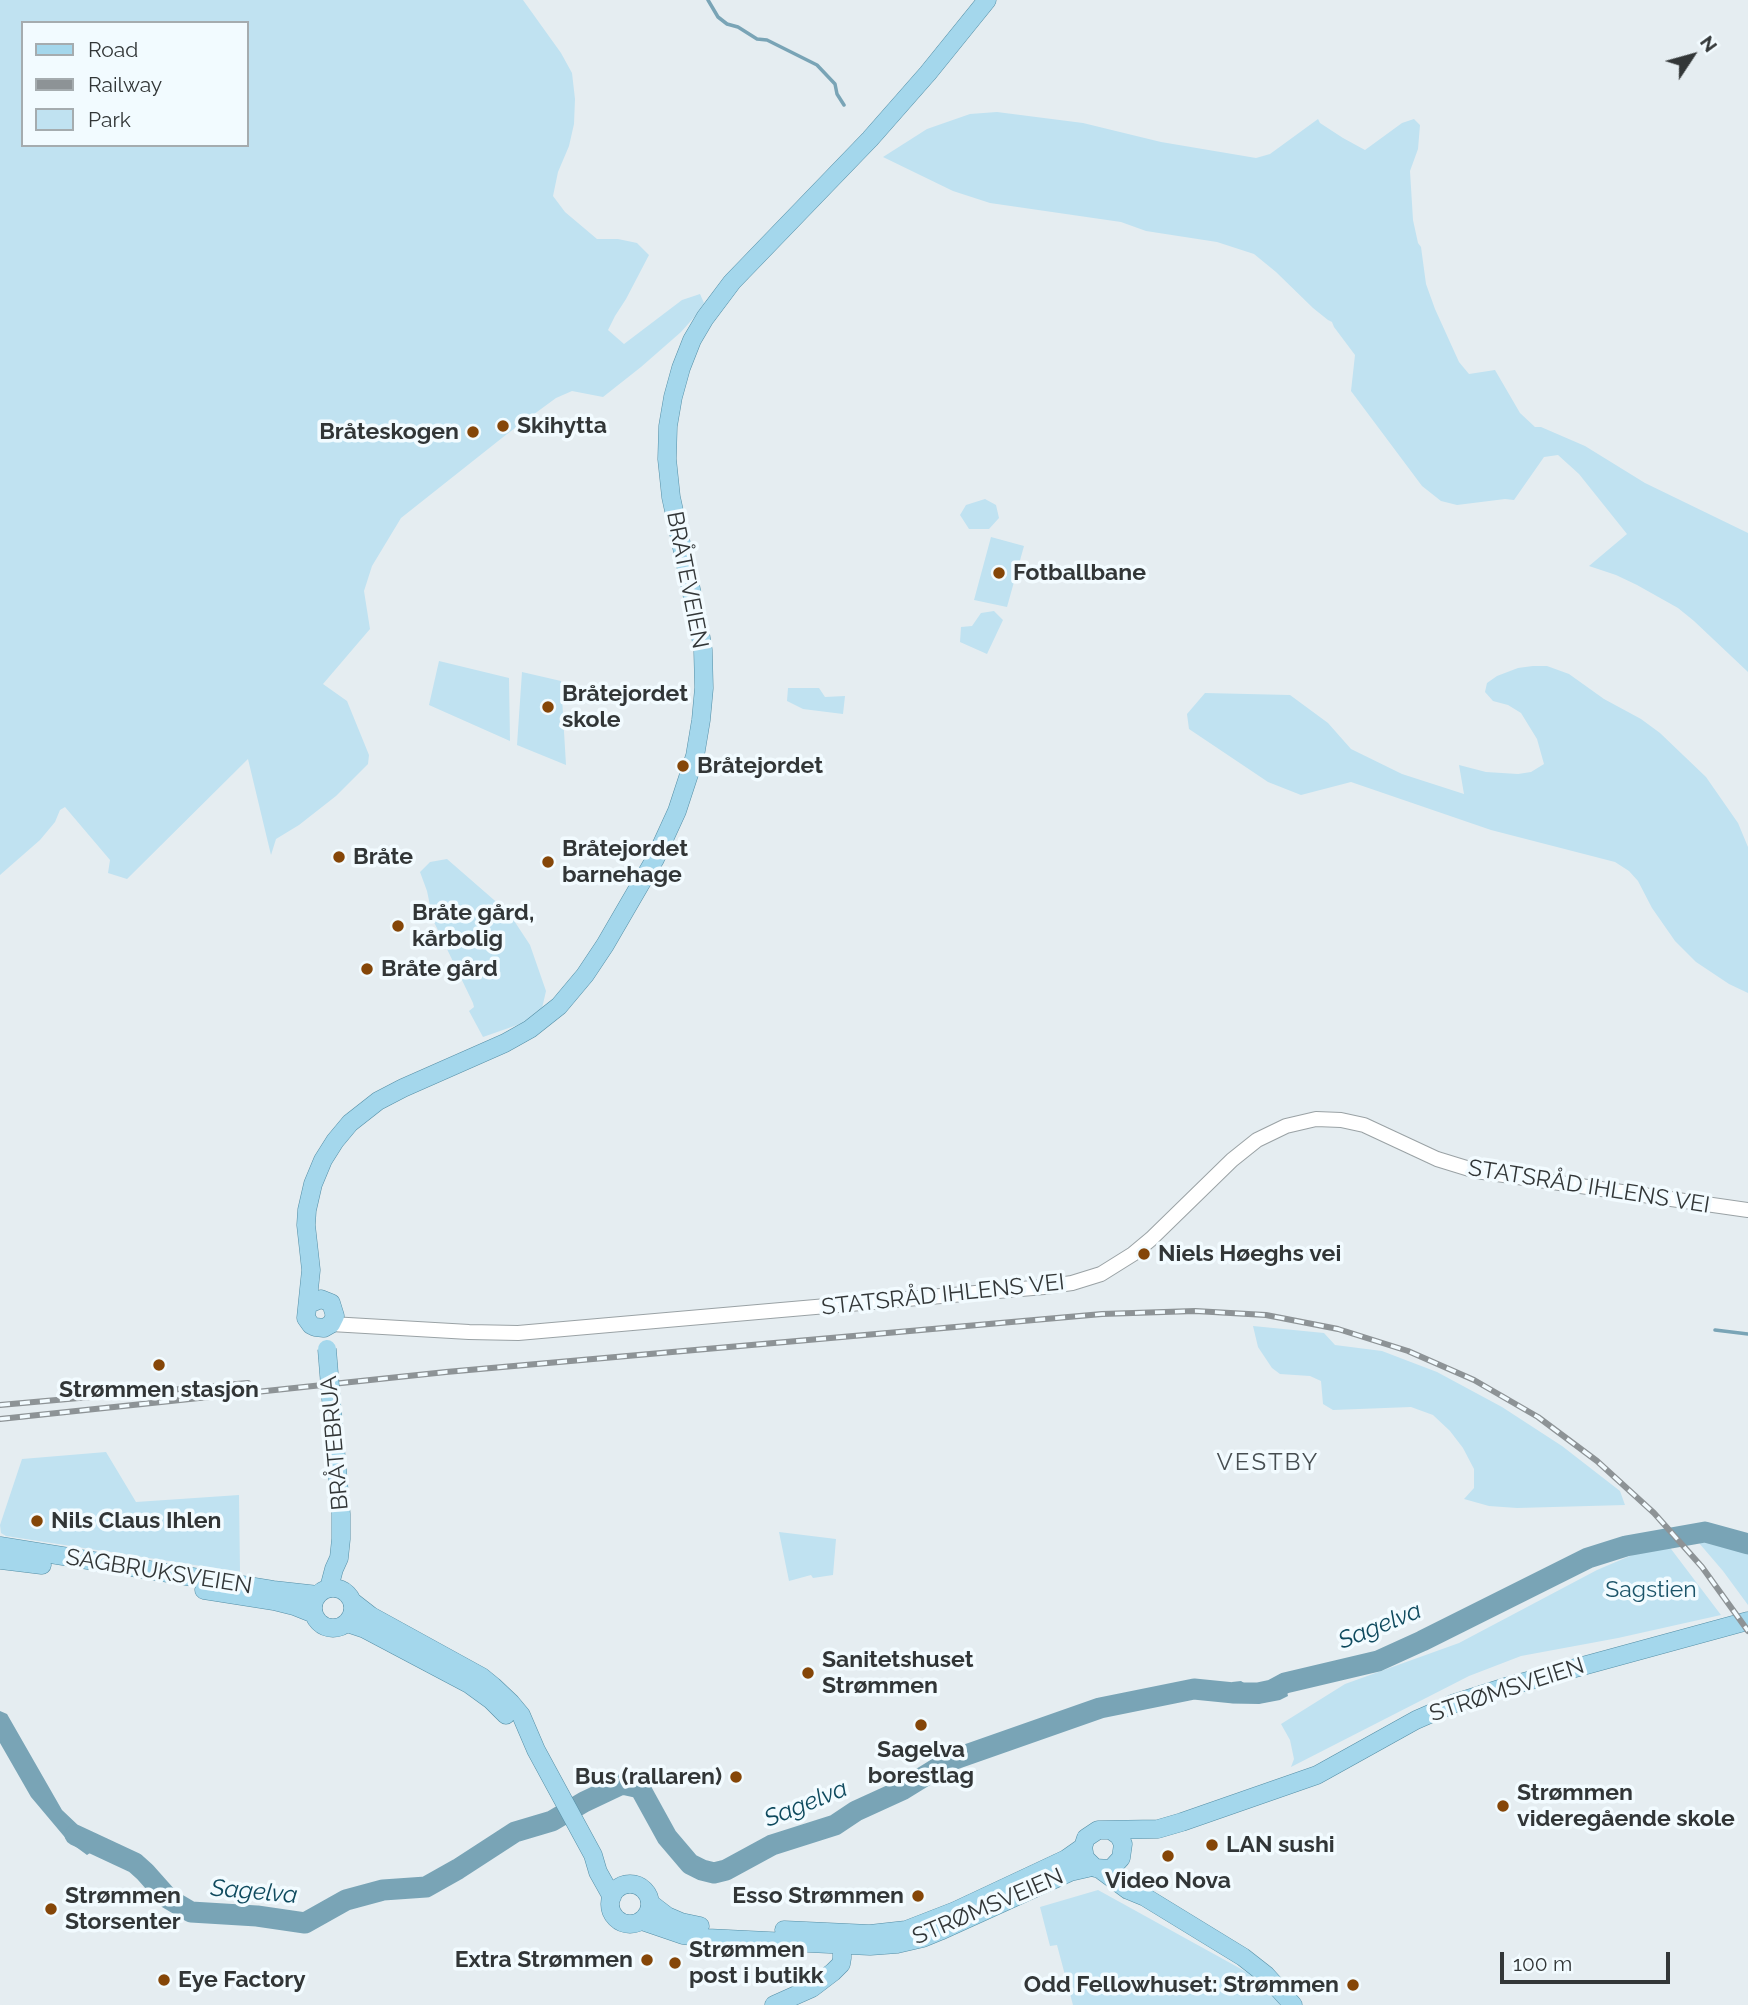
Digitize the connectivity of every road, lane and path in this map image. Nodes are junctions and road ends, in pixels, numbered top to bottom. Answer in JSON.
{"nodes":[{"id":1,"x":987,"y":0,"type":"edge"},
{"id":2,"x":1748,"y":1210,"type":"edge"},
{"id":3,"x":324,"y":1312,"type":"junction"},
{"id":4,"x":0,"y":1546,"type":"edge"},
{"id":5,"x":0,"y":1560,"type":"edge"},
{"id":6,"x":336,"y":1594,"type":"junction"},
{"id":7,"x":314,"y":1614,"type":"junction"},
{"id":8,"x":1748,"y":1621,"type":"edge"},
{"id":9,"x":347,"y":1623,"type":"junction"},
{"id":10,"x":536,"y":1750,"type":"junction"},
{"id":11,"x":1158,"y":1829,"type":"junction"},
{"id":12,"x":1112,"y":1831,"type":"junction"},
{"id":13,"x":1083,"y":1847,"type":"junction"},
{"id":14,"x":589,"y":1849,"type":"junction"},
{"id":15,"x":1122,"y":1856,"type":"junction"},
{"id":16,"x":1096,"y":1868,"type":"junction"},
{"id":17,"x":627,"y":1885,"type":"junction"},
{"id":18,"x":612,"y":1897,"type":"junction"},
{"id":19,"x":1145,"y":1897,"type":"junction"},
{"id":20,"x":650,"y":1903,"type":"junction"},
{"id":21,"x":642,"y":1921,"type":"junction"},
{"id":22,"x":836,"y":1941,"type":"junction"},
{"id":23,"x":775,"y":2005,"type":"edge"},
{"id":24,"x":1293,"y":2005,"type":"edge"}],
"edges":[{"from":1,"to":3,"type":"main road","name":"BRÅTEVEIEN"},
{"from":2,"to":3,"type":"street","name":"STATSRÅD IHLENS VEI"},
{"from":3,"to":6,"type":"main road","name":"BRÅTEBRUA","bridge":true},
{"from":4,"to":6,"type":"main road","name":"SAGBRUKSVEIEN"},
{"from":5,"to":7,"type":"main road","name":"SAGBRUKSVEIEN"},
{"from":6,"to":7,"type":"main road"},
{"from":6,"to":9,"type":"main road"},
{"from":6,"to":10,"type":"main road","name":"SAGBRUKSVEIEN"},
{"from":7,"to":9,"type":"main road"},
{"from":8,"to":11,"type":"main road","name":"STRØMSVEIEN"},
{"from":9,"to":10,"type":"main road","name":"SAGBRUKSVEIEN"},
{"from":10,"to":14,"type":"main road","name":"SAGBRUKSVEIEN"},
{"from":11,"to":12,"type":"main road","name":"STRØMSVEIEN"},
{"from":11,"to":15,"type":"main road","name":"STRØMSVEIEN"},
{"from":12,"to":13,"type":"main road"},
{"from":12,"to":15,"type":"main road"},
{"from":13,"to":16,"type":"main road"},
{"from":13,"to":22,"type":"main road","name":"STRØMSVEIEN"},
{"from":14,"to":17,"type":"main road"},
{"from":14,"to":18,"type":"main road"},
{"from":15,"to":16,"type":"main road"},
{"from":15,"to":19,"type":"main road"},
{"from":16,"to":19,"type":"main road"},
{"from":16,"to":22,"type":"main road","name":"STRØMSVEIEN"},
{"from":17,"to":18,"type":"main road"},
{"from":17,"to":20,"type":"main road"},
{"from":18,"to":21,"type":"main road"},
{"from":19,"to":24,"type":"main road"},
{"from":20,"to":21,"type":"main road"},
{"from":20,"to":22,"type":"main road"},
{"from":21,"to":22,"type":"main road"},
{"from":22,"to":23,"type":"main road"}]}
